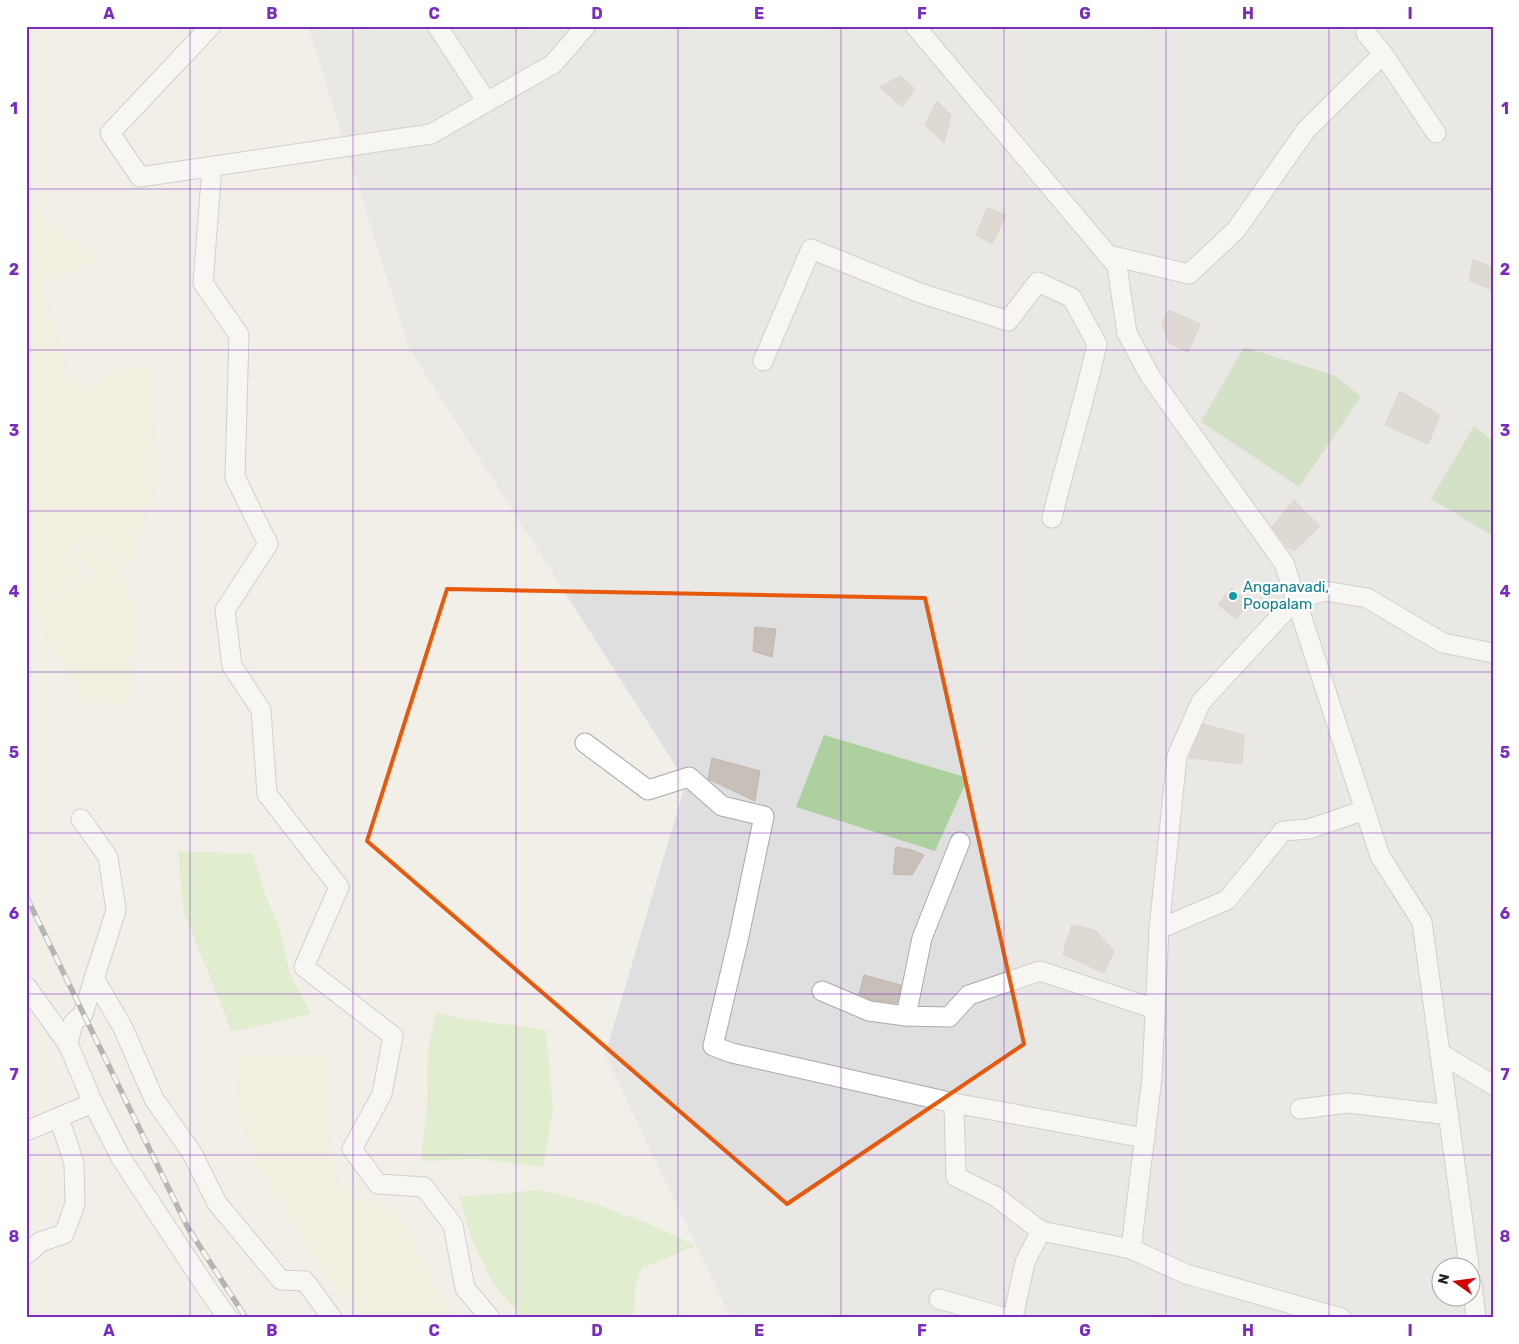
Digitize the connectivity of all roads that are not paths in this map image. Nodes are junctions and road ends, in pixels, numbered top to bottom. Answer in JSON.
{"nodes":[{"id":1,"x":211,"y":26,"type":"edge"},
{"id":2,"x":437,"y":26,"type":"edge"},
{"id":3,"x":586,"y":26,"type":"edge"},
{"id":4,"x":915,"y":26,"type":"edge"},
{"id":5,"x":1366,"y":26,"type":"edge"},
{"id":6,"x":1383,"y":54,"type":"junction"},
{"id":7,"x":487,"y":102,"type":"junction"},
{"id":8,"x":1436,"y":133,"type":"dead end"},
{"id":9,"x":212,"y":167,"type":"junction"},
{"id":10,"x":1108,"y":255,"type":"junction"},
{"id":11,"x":763,"y":361,"type":"dead end"},
{"id":12,"x":1052,"y":518,"type":"dead end"},
{"id":13,"x":1296,"y":599,"type":"junction"},
{"id":14,"x":1493,"y":653,"type":"edge"},
{"id":15,"x":585,"y":743,"type":"dead end"},
{"id":16,"x":1365,"y":810,"type":"junction"},
{"id":17,"x":81,"y":820,"type":"dead end"},
{"id":18,"x":960,"y":842,"type":"dead end"},
{"id":19,"x":1159,"y":929,"type":"junction"},
{"id":20,"x":94,"y":978,"type":"junction"},
{"id":21,"x":26,"y":986,"type":"edge"},
{"id":22,"x":822,"y":991,"type":"dead end"},
{"id":23,"x":1155,"y":1009,"type":"junction"},
{"id":24,"x":906,"y":1016,"type":"junction"},
{"id":25,"x":68,"y":1044,"type":"junction"},
{"id":26,"x":1440,"y":1053,"type":"junction"},
{"id":27,"x":1493,"y":1085,"type":"edge"},
{"id":28,"x":93,"y":1103,"type":"junction"},
{"id":29,"x":954,"y":1103,"type":"junction"},
{"id":30,"x":1300,"y":1109,"type":"dead end"},
{"id":31,"x":1449,"y":1116,"type":"junction"},
{"id":32,"x":59,"y":1118,"type":"junction"},
{"id":33,"x":26,"y":1131,"type":"edge"},
{"id":34,"x":1145,"y":1138,"type":"junction"},
{"id":35,"x":1040,"y":1231,"type":"junction"},
{"id":36,"x":1131,"y":1249,"type":"junction"},
{"id":37,"x":26,"y":1255,"type":"edge"},
{"id":38,"x":1468,"y":1256,"type":"edge"},
{"id":39,"x":939,"y":1299,"type":"dead end"},
{"id":40,"x":228,"y":1318,"type":"edge"},
{"id":41,"x":332,"y":1318,"type":"edge"},
{"id":42,"x":490,"y":1318,"type":"edge"},
{"id":43,"x":1006,"y":1318,"type":"edge"},
{"id":44,"x":1013,"y":1318,"type":"edge"},
{"id":45,"x":1341,"y":1318,"type":"edge"}],
"edges":[{"from":1,"to":9,"type":"street"},
{"from":2,"to":7,"type":"street"},
{"from":3,"to":7,"type":"street"},
{"from":4,"to":10,"type":"street"},
{"from":5,"to":6,"type":"street"},
{"from":6,"to":8,"type":"street"},
{"from":6,"to":10,"type":"street"},
{"from":7,"to":9,"type":"street"},
{"from":9,"to":42,"type":"street"},
{"from":10,"to":13,"type":"street"},
{"from":11,"to":12,"type":"street"},
{"from":13,"to":14,"type":"street"},
{"from":13,"to":16,"type":"street"},
{"from":13,"to":19,"type":"street"},
{"from":15,"to":29,"type":"street"},
{"from":16,"to":19,"type":"street"},
{"from":16,"to":26,"type":"street"},
{"from":17,"to":20,"type":"street"},
{"from":18,"to":24,"type":"street"},
{"from":19,"to":23,"type":"street"},
{"from":20,"to":25,"type":"street"},
{"from":20,"to":41,"type":"street"},
{"from":21,"to":25,"type":"street"},
{"from":22,"to":24,"type":"street"},
{"from":23,"to":24,"type":"street"},
{"from":23,"to":34,"type":"street"},
{"from":25,"to":28,"type":"street"},
{"from":26,"to":27,"type":"street"},
{"from":26,"to":31,"type":"street"},
{"from":28,"to":32,"type":"street"},
{"from":28,"to":40,"type":"street"},
{"from":29,"to":34,"type":"street"},
{"from":29,"to":35,"type":"street"},
{"from":30,"to":31,"type":"street"},
{"from":31,"to":38,"type":"street"},
{"from":32,"to":33,"type":"street"},
{"from":32,"to":37,"type":"street"},
{"from":34,"to":36,"type":"street"},
{"from":35,"to":36,"type":"street"},
{"from":35,"to":44,"type":"street"},
{"from":36,"to":45,"type":"street"},
{"from":39,"to":43,"type":"street"}]}
